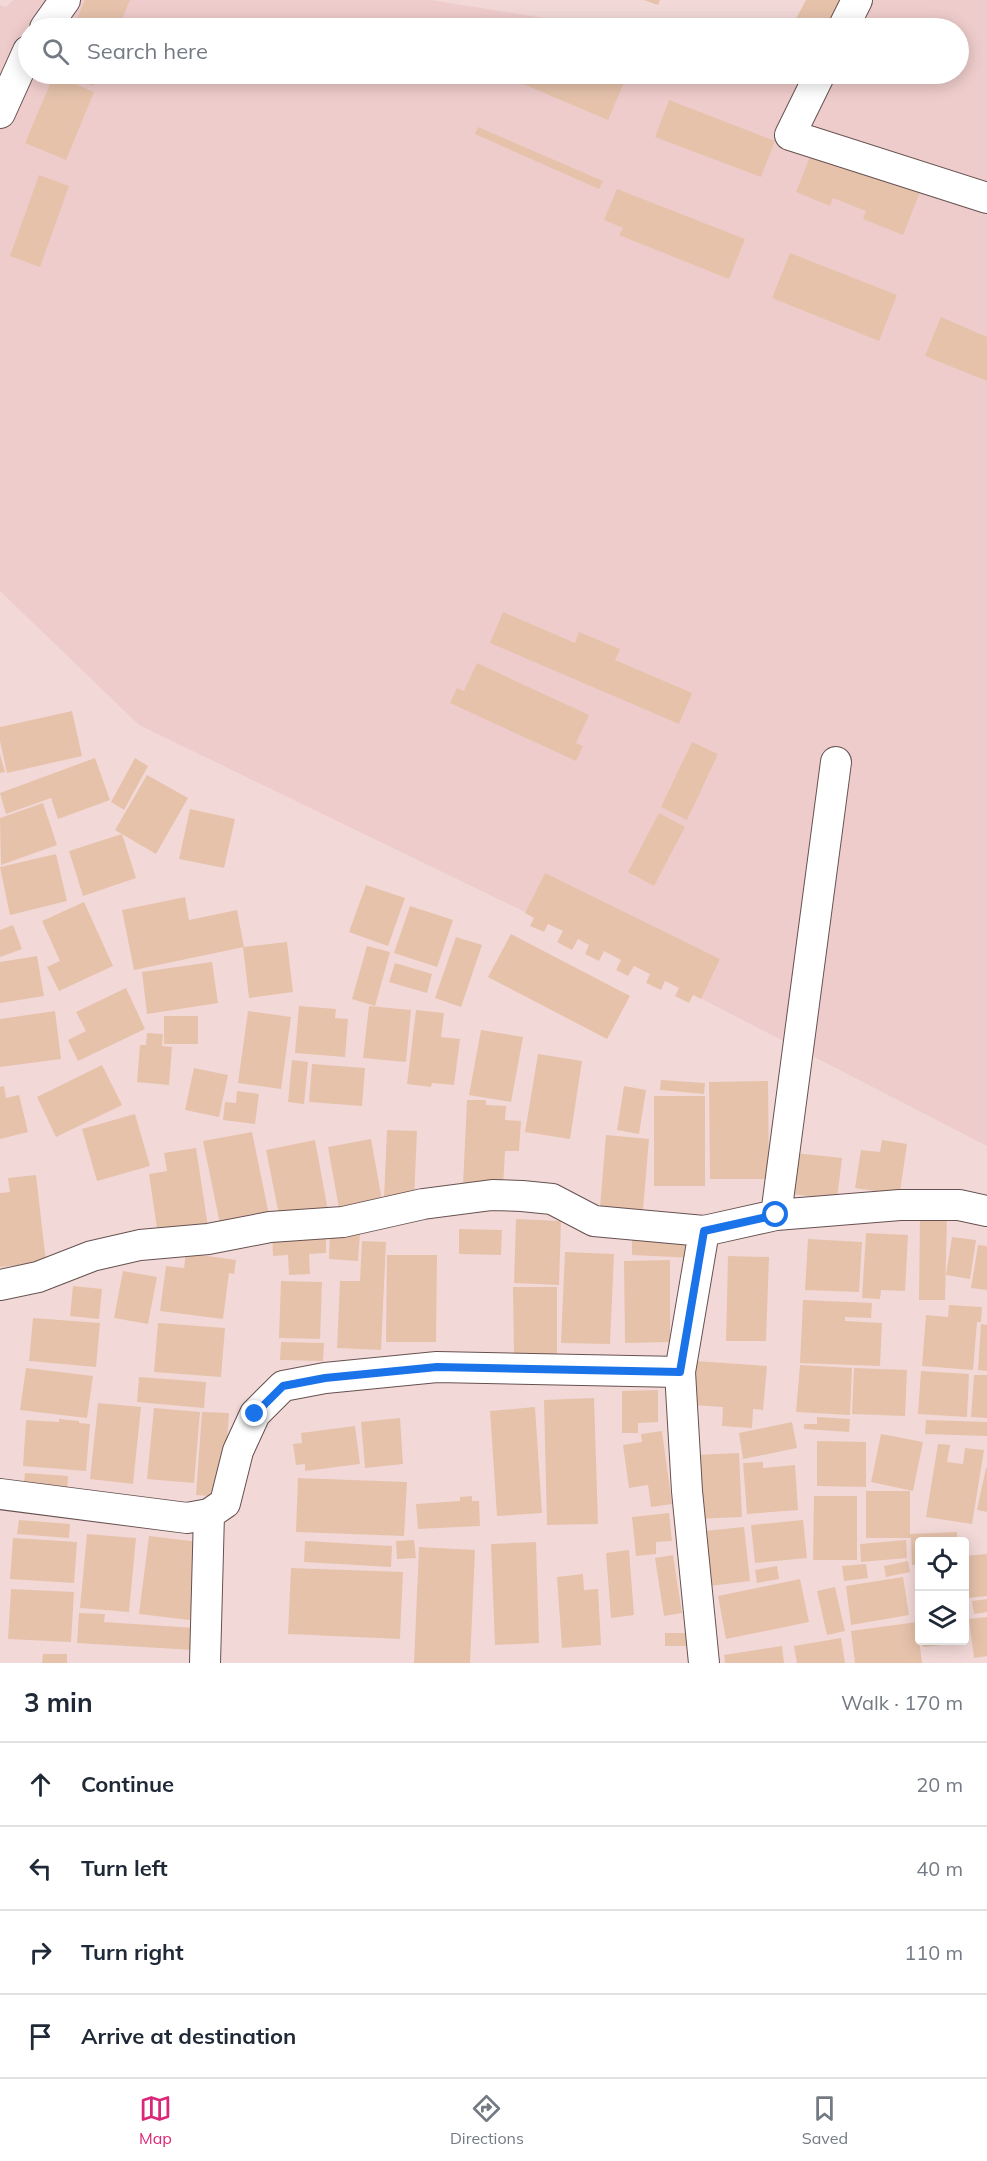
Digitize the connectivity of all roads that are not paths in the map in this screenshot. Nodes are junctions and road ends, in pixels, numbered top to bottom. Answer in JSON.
{"nodes":[{"id":1,"x":65,"y":0,"type":"edge"},
{"id":2,"x":857,"y":0,"type":"edge"},
{"id":3,"x":52,"y":18,"type":"edge"},
{"id":4,"x":848,"y":18,"type":"edge"},
{"id":5,"x":18,"y":73,"type":"edge"},
{"id":6,"x":815,"y":84,"type":"edge"},
{"id":7,"x":0,"y":113,"type":"edge"},
{"id":8,"x":987,"y":198,"type":"edge"},
{"id":9,"x":836,"y":762,"type":"dead end"},
{"id":10,"x":987,"y":1211,"type":"edge"},
{"id":11,"x":776,"y":1215,"type":"junction"},
{"id":12,"x":704,"y":1231,"type":"junction"},
{"id":13,"x":0,"y":1285,"type":"edge"},
{"id":14,"x":680,"y":1372,"type":"junction"},
{"id":15,"x":0,"y":1494,"type":"edge"},
{"id":16,"x":209,"y":1514,"type":"junction"},
{"id":17,"x":205,"y":1663,"type":"edge"},
{"id":18,"x":704,"y":1663,"type":"edge"}],
"edges":[{"from":1,"to":3,"type":"street"},
{"from":2,"to":4,"type":"street"},
{"from":5,"to":7,"type":"street"},
{"from":6,"to":8,"type":"street"},
{"from":9,"to":11,"type":"street"},
{"from":10,"to":11,"type":"street"},
{"from":11,"to":12,"type":"street"},
{"from":12,"to":13,"type":"street"},
{"from":12,"to":14,"type":"street"},
{"from":14,"to":16,"type":"street"},
{"from":14,"to":18,"type":"street"},
{"from":15,"to":16,"type":"street"},
{"from":16,"to":17,"type":"street"}]}
